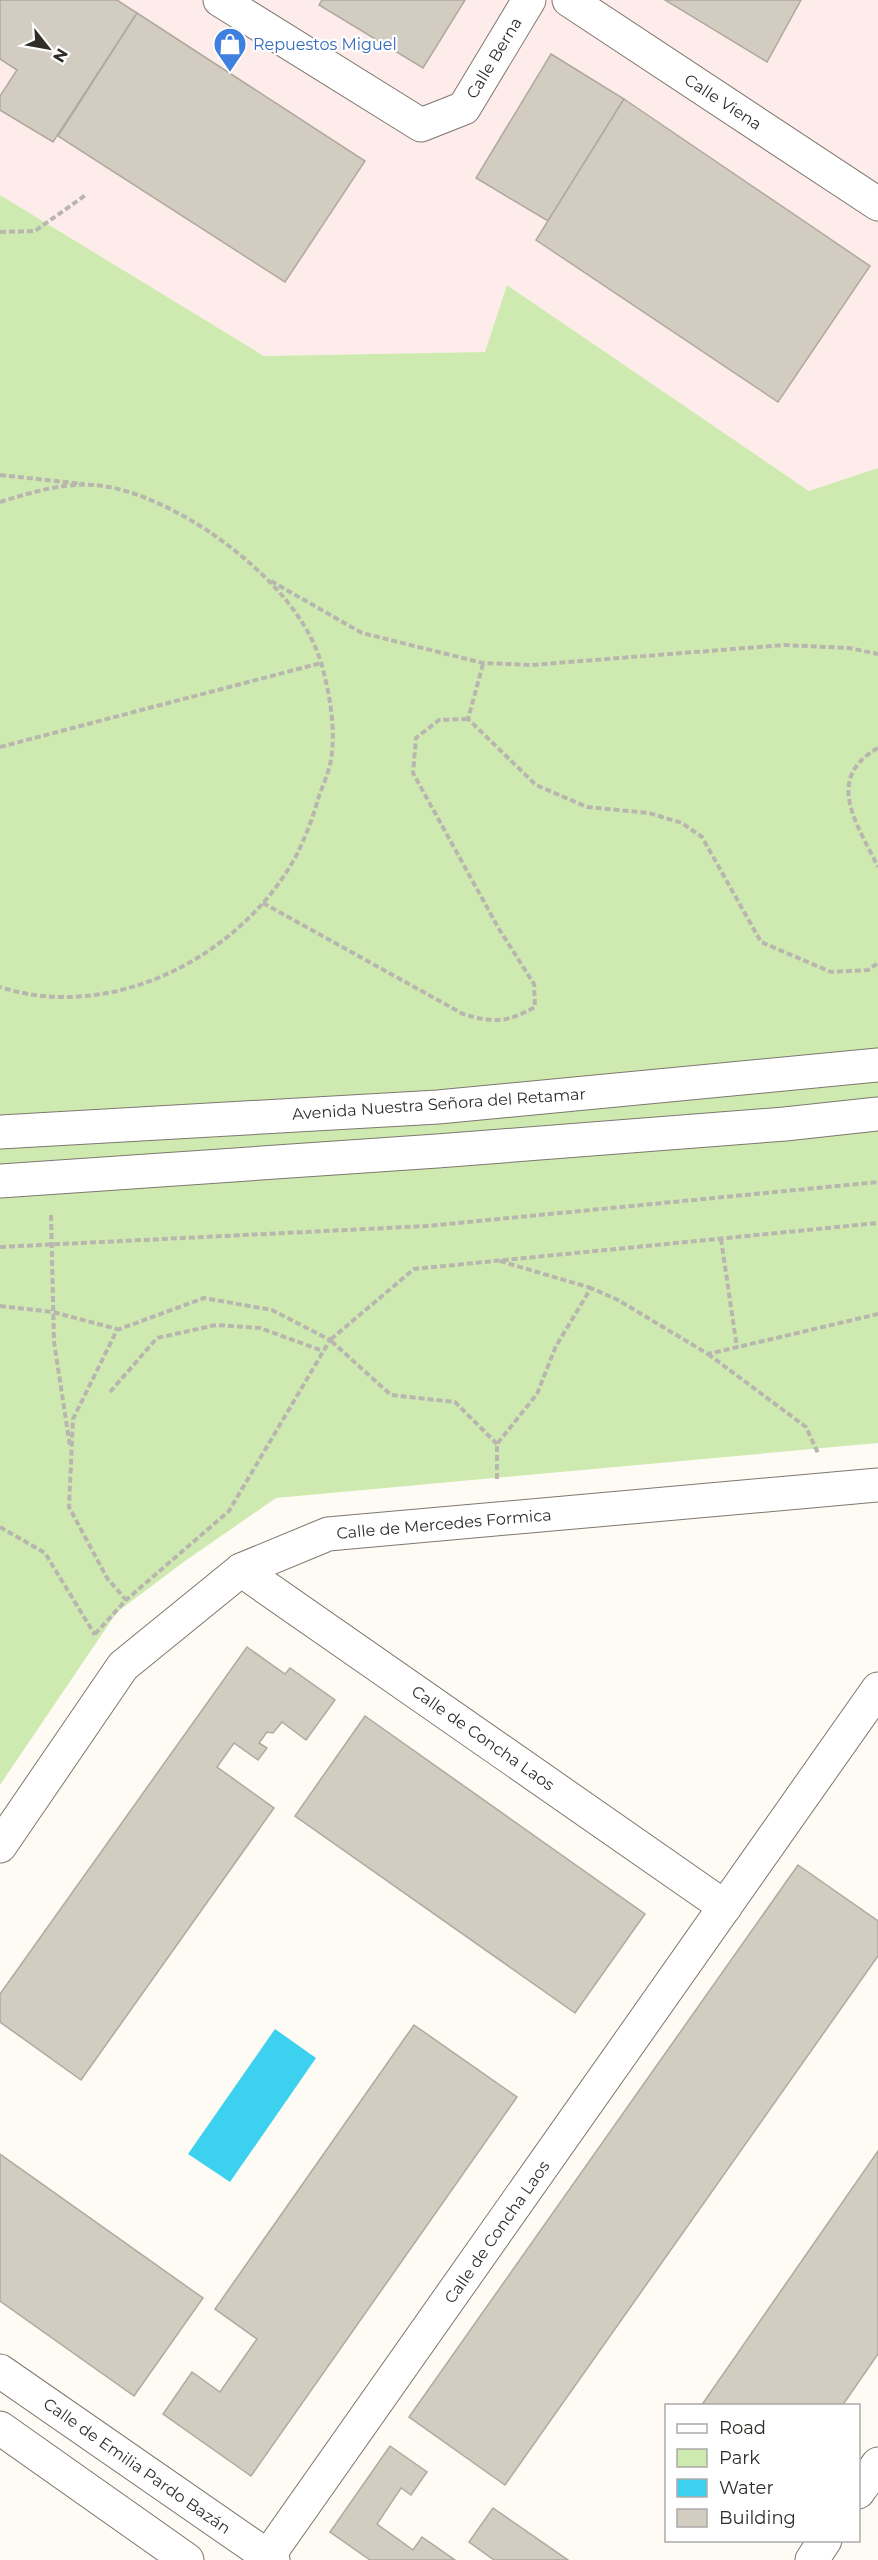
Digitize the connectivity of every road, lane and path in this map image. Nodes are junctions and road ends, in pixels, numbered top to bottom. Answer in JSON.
{"nodes":[{"id":1,"x":220,"y":0,"type":"edge"},
{"id":2,"x":529,"y":0,"type":"edge"},
{"id":3,"x":569,"y":0,"type":"edge"},
{"id":4,"x":87,"y":194,"type":"dead end"},
{"id":5,"x":878,"y":204,"type":"edge"},
{"id":6,"x":0,"y":232,"type":"edge"},
{"id":7,"x":0,"y":476,"type":"edge"},
{"id":8,"x":94,"y":485,"type":"junction"},
{"id":9,"x":0,"y":502,"type":"edge"},
{"id":10,"x":267,"y":579,"type":"junction"},
{"id":11,"x":878,"y":654,"type":"edge"},
{"id":12,"x":321,"y":663,"type":"junction"},
{"id":13,"x":483,"y":663,"type":"junction"},
{"id":14,"x":468,"y":719,"type":"junction"},
{"id":15,"x":0,"y":747,"type":"edge"},
{"id":16,"x":878,"y":748,"type":"edge"},
{"id":17,"x":878,"y":867,"type":"edge"},
{"id":18,"x":263,"y":903,"type":"junction"},
{"id":19,"x":878,"y":963,"type":"edge"},
{"id":20,"x":0,"y":987,"type":"edge"},
{"id":21,"x":878,"y":1065,"type":"edge"},
{"id":22,"x":878,"y":1114,"type":"edge"},
{"id":23,"x":0,"y":1132,"type":"edge"},
{"id":24,"x":0,"y":1181,"type":"edge"},
{"id":25,"x":878,"y":1182,"type":"edge"},
{"id":26,"x":878,"y":1223,"type":"edge"},
{"id":27,"x":721,"y":1239,"type":"junction"},
{"id":28,"x":51,"y":1245,"type":"junction"},
{"id":29,"x":0,"y":1248,"type":"edge"},
{"id":30,"x":498,"y":1261,"type":"junction"},
{"id":31,"x":591,"y":1288,"type":"junction"},
{"id":32,"x":0,"y":1306,"type":"edge"},
{"id":33,"x":53,"y":1312,"type":"junction"},
{"id":34,"x":878,"y":1314,"type":"edge"},
{"id":35,"x":117,"y":1330,"type":"junction"},
{"id":36,"x":330,"y":1340,"type":"junction"},
{"id":37,"x":737,"y":1348,"type":"junction"},
{"id":38,"x":323,"y":1351,"type":"junction"},
{"id":39,"x":708,"y":1354,"type":"junction"},
{"id":40,"x":110,"y":1392,"type":"dead end"},
{"id":41,"x":497,"y":1444,"type":"junction"},
{"id":42,"x":71,"y":1454,"type":"junction"},
{"id":43,"x":878,"y":1485,"type":"edge"},
{"id":44,"x":833,"y":1489,"type":"junction"},
{"id":45,"x":496,"y":1519,"type":"junction"},
{"id":46,"x":0,"y":1527,"type":"edge"},
{"id":47,"x":241,"y":1570,"type":"junction"},
{"id":48,"x":126,"y":1600,"type":"junction"},
{"id":49,"x":95,"y":1635,"type":"junction"},
{"id":50,"x":123,"y":1666,"type":"junction"},
{"id":51,"x":878,"y":1689,"type":"edge"},
{"id":52,"x":0,"y":1846,"type":"edge"},
{"id":53,"x":725,"y":1907,"type":"junction"},
{"id":54,"x":0,"y":2371,"type":"edge"},
{"id":55,"x":0,"y":2428,"type":"edge"},
{"id":56,"x":878,"y":2464,"type":"edge"},
{"id":57,"x":860,"y":2489,"type":"edge"},
{"id":58,"x":824,"y":2542,"type":"edge"},
{"id":59,"x":271,"y":2558,"type":"edge"},
{"id":60,"x":188,"y":2560,"type":"edge"},
{"id":61,"x":812,"y":2560,"type":"edge"}],
"edges":[{"from":1,"to":2,"type":"street","name":"Calle Berna"},
{"from":3,"to":5,"type":"street","name":"Calle Viena"},
{"from":4,"to":6,"type":"path"},
{"from":7,"to":8,"type":"path"},
{"from":8,"to":9,"type":"path"},
{"from":8,"to":10,"type":"path"},
{"from":10,"to":12,"type":"path"},
{"from":10,"to":13,"type":"path"},
{"from":11,"to":13,"type":"path"},
{"from":12,"to":15,"type":"path"},
{"from":12,"to":18,"type":"path"},
{"from":13,"to":14,"type":"path"},
{"from":14,"to":18,"type":"path"},
{"from":14,"to":19,"type":"path"},
{"from":16,"to":17,"type":"path"},
{"from":18,"to":20,"type":"path"},
{"from":21,"to":23,"type":"street","name":"Avenida Nuestra Señora del Retamar"},
{"from":22,"to":24,"type":"street"},
{"from":25,"to":28,"type":"path"},
{"from":26,"to":27,"type":"path"},
{"from":27,"to":30,"type":"path"},
{"from":27,"to":37,"type":"path"},
{"from":28,"to":29,"type":"path"},
{"from":28,"to":33,"type":"path"},
{"from":30,"to":31,"type":"path"},
{"from":30,"to":36,"type":"path"},
{"from":31,"to":39,"type":"path"},
{"from":31,"to":41,"type":"path"},
{"from":32,"to":33,"type":"path"},
{"from":33,"to":35,"type":"path"},
{"from":33,"to":42,"type":"path"},
{"from":34,"to":37,"type":"path"},
{"from":35,"to":36,"type":"path"},
{"from":35,"to":42,"type":"path"},
{"from":36,"to":38,"type":"path"},
{"from":36,"to":41,"type":"path"},
{"from":37,"to":39,"type":"path"},
{"from":38,"to":40,"type":"path"},
{"from":38,"to":48,"type":"path"},
{"from":39,"to":44,"type":"path"},
{"from":41,"to":45,"type":"path"},
{"from":42,"to":48,"type":"path"},
{"from":43,"to":44,"type":"street","name":"Calle de Mercedes Formica"},
{"from":44,"to":45,"type":"street","name":"Calle de Mercedes Formica"},
{"from":45,"to":47,"type":"street","name":"Calle de Mercedes Formica"},
{"from":46,"to":49,"type":"path"},
{"from":47,"to":50,"type":"street","name":"Calle de Mercedes Formica"},
{"from":47,"to":53,"type":"street","name":"Calle de Concha Laos"},
{"from":48,"to":49,"type":"path"},
{"from":49,"to":50,"type":"path"},
{"from":50,"to":52,"type":"street","name":"Calle de Mercedes Formica"},
{"from":51,"to":53,"type":"street","name":"Calle de Concha Laos"},
{"from":53,"to":59,"type":"street","name":"Calle de Concha Laos"},
{"from":54,"to":59,"type":"street","name":"Calle de Emilia Pardo Bazán"},
{"from":55,"to":60,"type":"street"},
{"from":56,"to":57,"type":"street"},
{"from":58,"to":61,"type":"street"}]}
